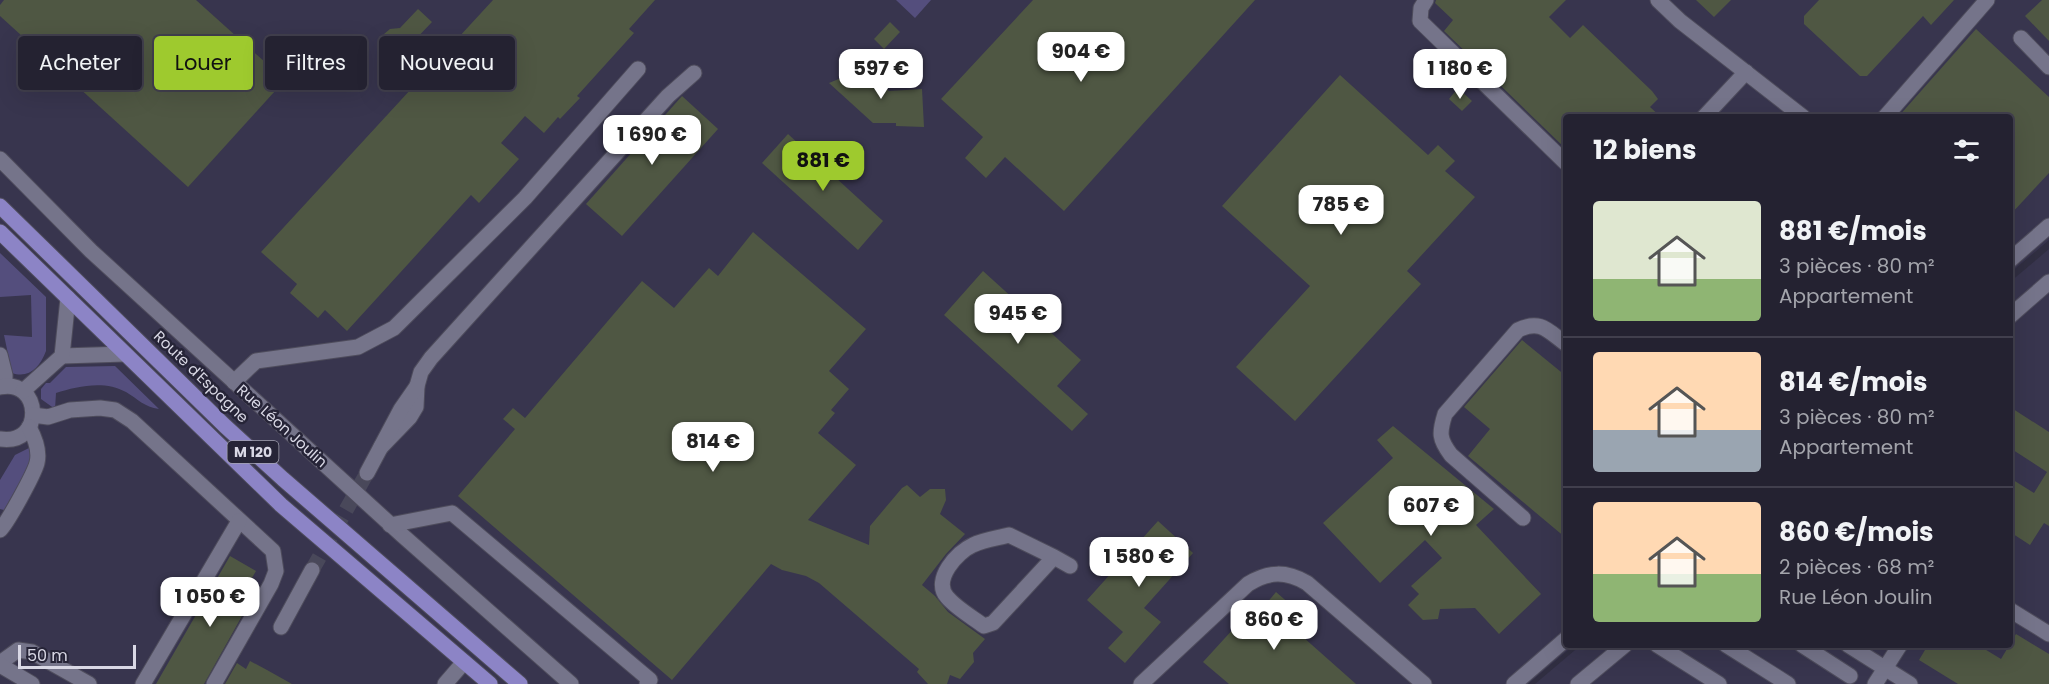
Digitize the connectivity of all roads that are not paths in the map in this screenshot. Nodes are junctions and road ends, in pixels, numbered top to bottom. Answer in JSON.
{"nodes":[{"id":1,"x":1426,"y":0,"type":"edge"},
{"id":2,"x":1658,"y":0,"type":"edge"},
{"id":3,"x":1983,"y":1,"type":"edge"},
{"id":4,"x":2021,"y":38,"type":"dead end"},
{"id":5,"x":2049,"y":68,"type":"edge"},
{"id":6,"x":638,"y":69,"type":"dead end"},
{"id":7,"x":1746,"y":72,"type":"junction"},
{"id":8,"x":694,"y":73,"type":"dead end"},
{"id":9,"x":1707,"y":114,"type":"edge"},
{"id":10,"x":1799,"y":114,"type":"edge"},
{"id":11,"x":1888,"y":114,"type":"edge"},
{"id":12,"x":0,"y":159,"type":"edge"},
{"id":13,"x":1563,"y":161,"type":"edge"},
{"id":14,"x":0,"y":206,"type":"edge"},
{"id":15,"x":2049,"y":226,"type":"edge"},
{"id":16,"x":0,"y":232,"type":"edge"},
{"id":17,"x":2013,"y":257,"type":"edge"},
{"id":18,"x":2049,"y":282,"type":"edge"},
{"id":19,"x":68,"y":298,"type":"junction"},
{"id":20,"x":2013,"y":313,"type":"edge"},
{"id":21,"x":1563,"y":342,"type":"edge"},
{"id":22,"x":125,"y":354,"type":"junction"},
{"id":23,"x":0,"y":355,"type":"edge"},
{"id":24,"x":62,"y":356,"type":"junction"},
{"id":25,"x":234,"y":382,"type":"junction"},
{"id":26,"x":2,"y":387,"type":"edge"},
{"id":27,"x":22,"y":391,"type":"junction"},
{"id":28,"x":31,"y":421,"type":"junction"},
{"id":29,"x":0,"y":439,"type":"edge"},
{"id":30,"x":367,"y":474,"type":"tunnel mouth"},
{"id":31,"x":1522,"y":518,"type":"dead end"},
{"id":32,"x":239,"y":521,"type":"junction"},
{"id":33,"x":390,"y":525,"type":"junction"},
{"id":34,"x":0,"y":530,"type":"edge"},
{"id":35,"x":1054,"y":557,"type":"junction"},
{"id":36,"x":1070,"y":566,"type":"dead end"},
{"id":37,"x":312,"y":570,"type":"tunnel mouth"},
{"id":38,"x":2013,"y":612,"type":"edge"},
{"id":39,"x":281,"y":627,"type":"dead end"},
{"id":40,"x":2049,"y":634,"type":"edge"},
{"id":41,"x":1563,"y":642,"type":"edge"},
{"id":42,"x":1621,"y":648,"type":"edge"},
{"id":43,"x":1666,"y":648,"type":"edge"},
{"id":44,"x":1731,"y":648,"type":"edge"},
{"id":45,"x":1806,"y":648,"type":"edge"},
{"id":46,"x":1853,"y":648,"type":"edge"},
{"id":47,"x":1898,"y":648,"type":"edge"},
{"id":48,"x":1864,"y":655,"type":"junction"},
{"id":49,"x":464,"y":662,"type":"junction"},
{"id":50,"x":0,"y":664,"type":"edge"},
{"id":51,"x":1885,"y":668,"type":"junction"},
{"id":52,"x":1848,"y":680,"type":"edge"},
{"id":53,"x":32,"y":684,"type":"edge"},
{"id":54,"x":89,"y":684,"type":"edge"},
{"id":55,"x":143,"y":684,"type":"edge"},
{"id":56,"x":214,"y":684,"type":"edge"},
{"id":57,"x":445,"y":684,"type":"edge"},
{"id":58,"x":490,"y":684,"type":"edge"},
{"id":59,"x":520,"y":684,"type":"edge"},
{"id":60,"x":572,"y":684,"type":"edge"},
{"id":61,"x":647,"y":684,"type":"edge"},
{"id":62,"x":1141,"y":684,"type":"edge"},
{"id":63,"x":1424,"y":684,"type":"edge"},
{"id":64,"x":1514,"y":684,"type":"edge"},
{"id":65,"x":1578,"y":684,"type":"edge"},
{"id":66,"x":1718,"y":684,"type":"edge"},
{"id":67,"x":1788,"y":684,"type":"edge"},
{"id":68,"x":1875,"y":684,"type":"edge"},
{"id":69,"x":1910,"y":684,"type":"edge"}],
"edges":[{"from":1,"to":13,"type":"street"},
{"from":2,"to":7,"type":"street"},
{"from":3,"to":11,"type":"street"},
{"from":4,"to":5,"type":"street"},
{"from":6,"to":25,"type":"street"},
{"from":7,"to":9,"type":"street"},
{"from":7,"to":10,"type":"street"},
{"from":8,"to":30,"type":"street"},
{"from":12,"to":25,"type":"street","name":"Rue Léon Joulin"},
{"from":14,"to":59,"type":"main road","name":"Route d'Espagne","number":"M 120"},
{"from":15,"to":17,"type":"street"},
{"from":16,"to":19,"type":"main road","number":"M 120"},
{"from":18,"to":20,"type":"street"},
{"from":19,"to":22,"type":"main road","number":"M 120"},
{"from":19,"to":24,"type":"street"},
{"from":21,"to":31,"type":"street"},
{"from":22,"to":24,"type":"street"},
{"from":22,"to":49,"type":"main road","number":"M 120"},
{"from":23,"to":26,"type":"street"},
{"from":24,"to":27,"type":"street"},
{"from":25,"to":33,"type":"street","name":"Rue Léon Joulin"},
{"from":26,"to":27,"type":"street"},
{"from":27,"to":28,"type":"street"},
{"from":28,"to":29,"type":"street"},
{"from":28,"to":32,"type":"street"},
{"from":28,"to":34,"type":"street"},
{"from":32,"to":55,"type":"street"},
{"from":32,"to":56,"type":"street"},
{"from":33,"to":60,"type":"street","name":"Rue Léon Joulin"},
{"from":33,"to":61,"type":"street"},
{"from":35,"to":35,"type":"street"},
{"from":35,"to":36,"type":"street"},
{"from":37,"to":39,"type":"street"},
{"from":38,"to":40,"type":"street"},
{"from":41,"to":64,"type":"street"},
{"from":42,"to":65,"type":"street"},
{"from":43,"to":66,"type":"street"},
{"from":44,"to":67,"type":"street"},
{"from":45,"to":52,"type":"street"},
{"from":46,"to":48,"type":"street"},
{"from":47,"to":51,"type":"street"},
{"from":48,"to":51,"type":"street"},
{"from":48,"to":52,"type":"street"},
{"from":49,"to":57,"type":"street"},
{"from":49,"to":58,"type":"main road","number":"M 120"},
{"from":50,"to":53,"type":"street"},
{"from":50,"to":54,"type":"street"},
{"from":51,"to":68,"type":"street"},
{"from":51,"to":69,"type":"street"},
{"from":62,"to":63,"type":"street"}]}
